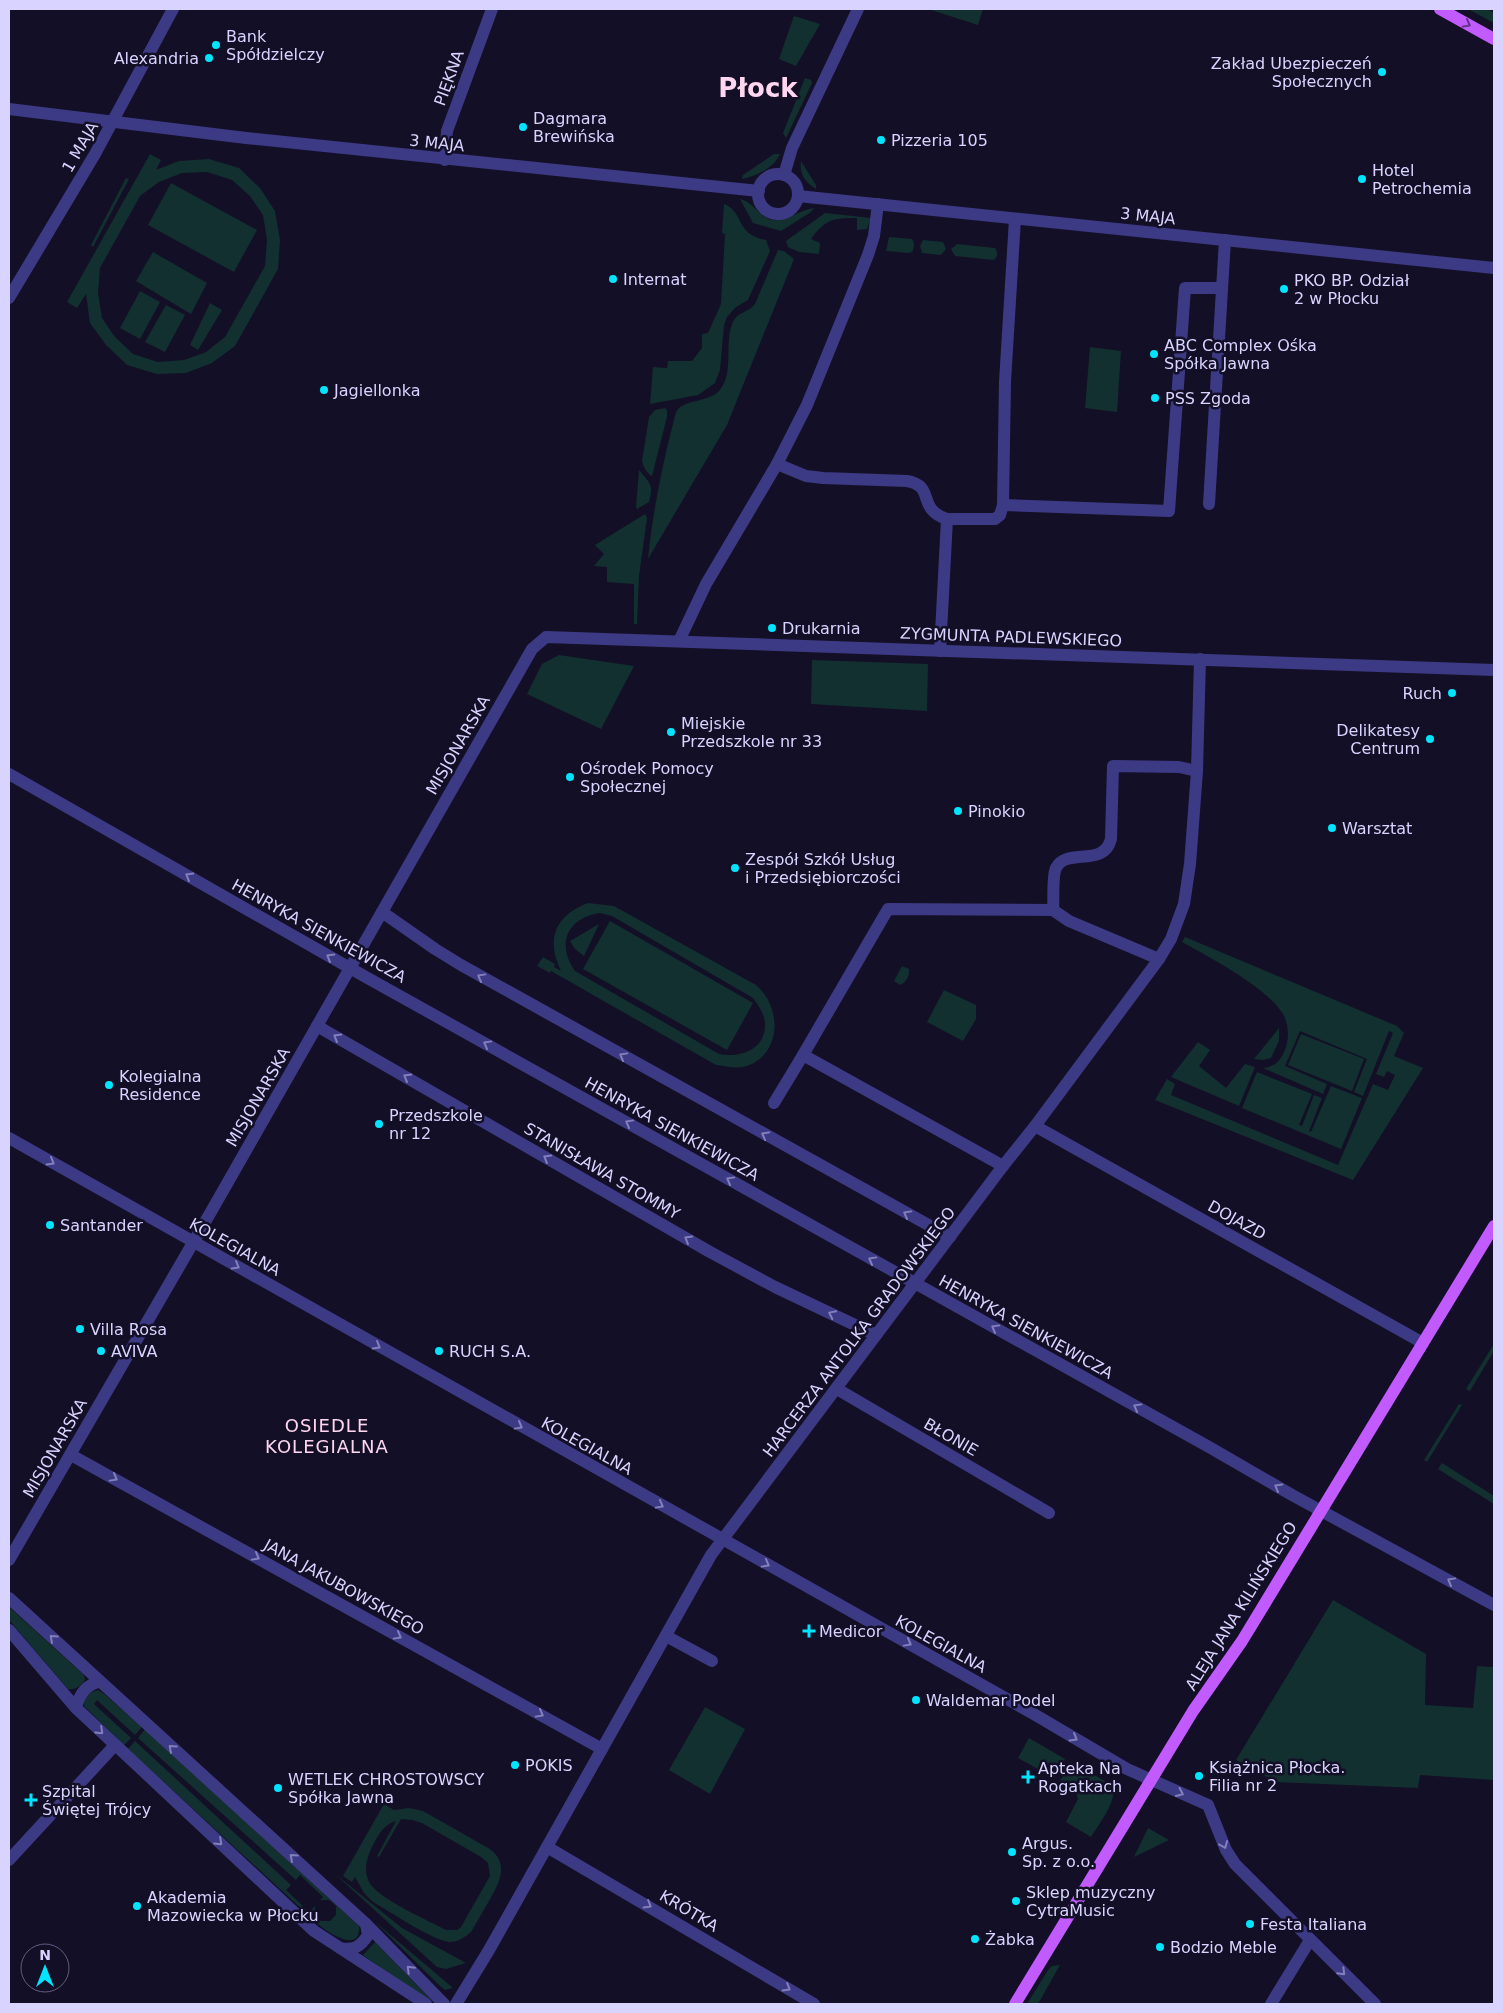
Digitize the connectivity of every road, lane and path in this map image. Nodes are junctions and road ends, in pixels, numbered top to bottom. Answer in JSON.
{"nodes":[{"id":1,"x":173,"y":9,"type":"edge"},
{"id":2,"x":492,"y":9,"type":"edge"},
{"id":3,"x":858,"y":9,"type":"edge"},
{"id":4,"x":1440,"y":9,"type":"edge"},
{"id":5,"x":1494,"y":39,"type":"edge"},
{"id":6,"x":9,"y":109,"type":"edge"},
{"id":7,"x":113,"y":123,"type":"junction"},
{"id":8,"x":445,"y":160,"type":"junction"},
{"id":9,"x":784,"y":175,"type":"junction"},
{"id":10,"x":759,"y":192,"type":"junction"},
{"id":11,"x":798,"y":196,"type":"junction"},
{"id":12,"x":878,"y":204,"type":"junction"},
{"id":13,"x":1015,"y":219,"type":"junction"},
{"id":14,"x":1225,"y":240,"type":"junction"},
{"id":15,"x":1494,"y":268,"type":"edge"},
{"id":16,"x":1222,"y":288,"type":"junction"},
{"id":17,"x":9,"y":298,"type":"edge"},
{"id":18,"x":777,"y":464,"type":"junction"},
{"id":19,"x":1208,"y":504,"type":"dead end"},
{"id":20,"x":1003,"y":505,"type":"junction"},
{"id":21,"x":947,"y":519,"type":"junction"},
{"id":22,"x":679,"y":641,"type":"junction"},
{"id":23,"x":532,"y":649,"type":"joint"},
{"id":24,"x":940,"y":651,"type":"junction"},
{"id":25,"x":1200,"y":659,"type":"junction"},
{"id":26,"x":1494,"y":670,"type":"edge"},
{"id":27,"x":1197,"y":771,"type":"junction"},
{"id":28,"x":9,"y":774,"type":"edge"},
{"id":29,"x":1053,"y":910,"type":"junction"},
{"id":30,"x":382,"y":912,"type":"junction"},
{"id":31,"x":1158,"y":959,"type":"junction"},
{"id":32,"x":350,"y":968,"type":"junction"},
{"id":33,"x":317,"y":1026,"type":"junction"},
{"id":34,"x":802,"y":1055,"type":"junction"},
{"id":35,"x":774,"y":1103,"type":"dead end"},
{"id":36,"x":1035,"y":1126,"type":"junction"},
{"id":37,"x":9,"y":1138,"type":"edge"},
{"id":38,"x":1003,"y":1166,"type":"junction"},
{"id":39,"x":1494,"y":1226,"type":"edge"},
{"id":40,"x":950,"y":1237,"type":"junction"},
{"id":41,"x":193,"y":1242,"type":"junction"},
{"id":42,"x":914,"y":1284,"type":"junction"},
{"id":43,"x":876,"y":1335,"type":"junction"},
{"id":44,"x":1423,"y":1343,"type":"junction"},
{"id":45,"x":837,"y":1389,"type":"junction"},
{"id":46,"x":70,"y":1455,"type":"junction"},
{"id":47,"x":1321,"y":1511,"type":"junction"},
{"id":48,"x":1049,"y":1513,"type":"dead end"},
{"id":49,"x":723,"y":1540,"type":"junction"},
{"id":50,"x":9,"y":1560,"type":"edge"},
{"id":51,"x":9,"y":1598,"type":"edge"},
{"id":52,"x":1494,"y":1605,"type":"edge"},
{"id":53,"x":9,"y":1630,"type":"edge"},
{"id":54,"x":666,"y":1636,"type":"junction"},
{"id":55,"x":712,"y":1662,"type":"dead end"},
{"id":56,"x":99,"y":1682,"type":"junction"},
{"id":57,"x":76,"y":1708,"type":"junction"},
{"id":58,"x":115,"y":1745,"type":"junction"},
{"id":59,"x":602,"y":1749,"type":"junction"},
{"id":60,"x":1152,"y":1780,"type":"junction"},
{"id":61,"x":547,"y":1847,"type":"junction"},
{"id":62,"x":9,"y":1860,"type":"edge"},
{"id":63,"x":366,"y":1924,"type":"junction"},
{"id":64,"x":1310,"y":1940,"type":"junction"},
{"id":65,"x":338,"y":1948,"type":"junction"},
{"id":66,"x":426,"y":2004,"type":"edge"},
{"id":67,"x":444,"y":2004,"type":"edge"},
{"id":68,"x":456,"y":2004,"type":"edge"},
{"id":69,"x":814,"y":2004,"type":"edge"},
{"id":70,"x":1015,"y":2004,"type":"edge"},
{"id":71,"x":1271,"y":2004,"type":"edge"},
{"id":72,"x":1375,"y":2004,"type":"edge"}],
"edges":[{"from":1,"to":7,"type":"street","name":"1 MAJA"},
{"from":2,"to":8,"type":"street","name":"PIĘKNA"},
{"from":3,"to":9,"type":"street"},
{"from":4,"to":5,"type":"main road","one_way":true},
{"from":6,"to":7,"type":"street","name":"3 MAJA"},
{"from":7,"to":8,"type":"street","name":"3 MAJA"},
{"from":7,"to":17,"type":"street","name":"1 MAJA"},
{"from":8,"to":10,"type":"street","name":"3 MAJA"},
{"from":9,"to":10,"type":"street"},
{"from":9,"to":11,"type":"street"},
{"from":10,"to":11,"type":"street"},
{"from":11,"to":12,"type":"street","name":"3 MAJA"},
{"from":12,"to":13,"type":"street","name":"3 MAJA"},
{"from":12,"to":18,"type":"street"},
{"from":13,"to":14,"type":"street","name":"3 MAJA"},
{"from":13,"to":20,"type":"street"},
{"from":14,"to":15,"type":"street","name":"3 MAJA"},
{"from":14,"to":16,"type":"street"},
{"from":16,"to":19,"type":"street"},
{"from":16,"to":20,"type":"street"},
{"from":18,"to":21,"type":"street"},
{"from":18,"to":22,"type":"street"},
{"from":20,"to":21,"type":"street"},
{"from":21,"to":24,"type":"street"},
{"from":22,"to":23,"type":"street","name":"ZYGMUNTA PADLEWSKIEGO"},
{"from":22,"to":24,"type":"street","name":"ZYGMUNTA PADLEWSKIEGO"},
{"from":23,"to":30,"type":"street","name":"MISJONARSKA"},
{"from":24,"to":25,"type":"street","name":"ZYGMUNTA PADLEWSKIEGO"},
{"from":25,"to":26,"type":"street","name":"ZYGMUNTA PADLEWSKIEGO"},
{"from":25,"to":27,"type":"street","name":"HARCERZA ANTOLKA GRADOWSKIEGO"},
{"from":27,"to":29,"type":"street"},
{"from":27,"to":31,"type":"street","name":"HARCERZA ANTOLKA GRADOWSKIEGO"},
{"from":32,"to":28,"type":"street","name":"HENRYKA SIENKIEWICZA","one_way":true},
{"from":29,"to":31,"type":"street"},
{"from":29,"to":34,"type":"street"},
{"from":30,"to":32,"type":"street","name":"MISJONARSKA"},
{"from":40,"to":30,"type":"street","one_way":true},
{"from":31,"to":36,"type":"street","name":"HARCERZA ANTOLKA GRADOWSKIEGO"},
{"from":32,"to":33,"type":"street","name":"MISJONARSKA"},
{"from":42,"to":32,"type":"street","name":"HENRYKA SIENKIEWICZA","one_way":true},
{"from":33,"to":41,"type":"street","name":"MISJONARSKA"},
{"from":43,"to":33,"type":"street","name":"STANISŁAWA STOMMY","one_way":true},
{"from":34,"to":35,"type":"street"},
{"from":34,"to":38,"type":"street"},
{"from":36,"to":38,"type":"street","name":"HARCERZA ANTOLKA GRADOWSKIEGO"},
{"from":36,"to":44,"type":"street","name":"DOJAZD"},
{"from":37,"to":41,"type":"street","name":"KOLEGIALNA","one_way":true},
{"from":38,"to":40,"type":"street","name":"HARCERZA ANTOLKA GRADOWSKIEGO"},
{"from":39,"to":44,"type":"main road","name":"ALEJA JANA KILIŃSKIEGO"},
{"from":40,"to":42,"type":"street","name":"HARCERZA ANTOLKA GRADOWSKIEGO"},
{"from":41,"to":46,"type":"street","name":"MISJONARSKA"},
{"from":41,"to":49,"type":"street","name":"KOLEGIALNA","one_way":true},
{"from":42,"to":43,"type":"street","name":"HARCERZA ANTOLKA GRADOWSKIEGO"},
{"from":47,"to":42,"type":"street","name":"HENRYKA SIENKIEWICZA","one_way":true},
{"from":43,"to":45,"type":"street","name":"HARCERZA ANTOLKA GRADOWSKIEGO"},
{"from":44,"to":47,"type":"main road","name":"ALEJA JANA KILIŃSKIEGO"},
{"from":45,"to":48,"type":"street","name":"BŁONIE"},
{"from":45,"to":49,"type":"street","name":"HARCERZA ANTOLKA GRADOWSKIEGO"},
{"from":46,"to":50,"type":"street","name":"MISJONARSKA"},
{"from":46,"to":59,"type":"street","name":"JANA JAKUBOWSKIEGO","one_way":true},
{"from":52,"to":47,"type":"street","name":"HENRYKA SIENKIEWICZA","one_way":true},
{"from":47,"to":60,"type":"main road","name":"ALEJA JANA KILIŃSKIEGO"},
{"from":49,"to":54,"type":"street","name":"HARCERZA ANTOLKA GRADOWSKIEGO"},
{"from":49,"to":60,"type":"street","name":"KOLEGIALNA","one_way":true},
{"from":56,"to":51,"type":"street","one_way":true},
{"from":53,"to":57,"type":"street"},
{"from":54,"to":55,"type":"street"},
{"from":54,"to":59,"type":"street","name":"HARCERZA ANTOLKA GRADOWSKIEGO"},
{"from":56,"to":57,"type":"street"},
{"from":63,"to":56,"type":"street","one_way":true},
{"from":57,"to":58,"type":"street","one_way":true},
{"from":58,"to":62,"type":"street"},
{"from":58,"to":65,"type":"street","one_way":true},
{"from":59,"to":61,"type":"street","name":"HARCERZA ANTOLKA GRADOWSKIEGO"},
{"from":60,"to":64,"type":"street","name":"KOLEGIALNA","one_way":true},
{"from":60,"to":70,"type":"main road","name":"ALEJA JANA KILIŃSKIEGO"},
{"from":61,"to":68,"type":"street","name":"HARCERZA ANTOLKA GRADOWSKIEGO"},
{"from":61,"to":69,"type":"street","name":"KRÓTKA","one_way":true},
{"from":63,"to":65,"type":"street"},
{"from":67,"to":63,"type":"street","one_way":true},
{"from":64,"to":71,"type":"street"},
{"from":64,"to":72,"type":"street","one_way":true},
{"from":65,"to":66,"type":"street"}]}
